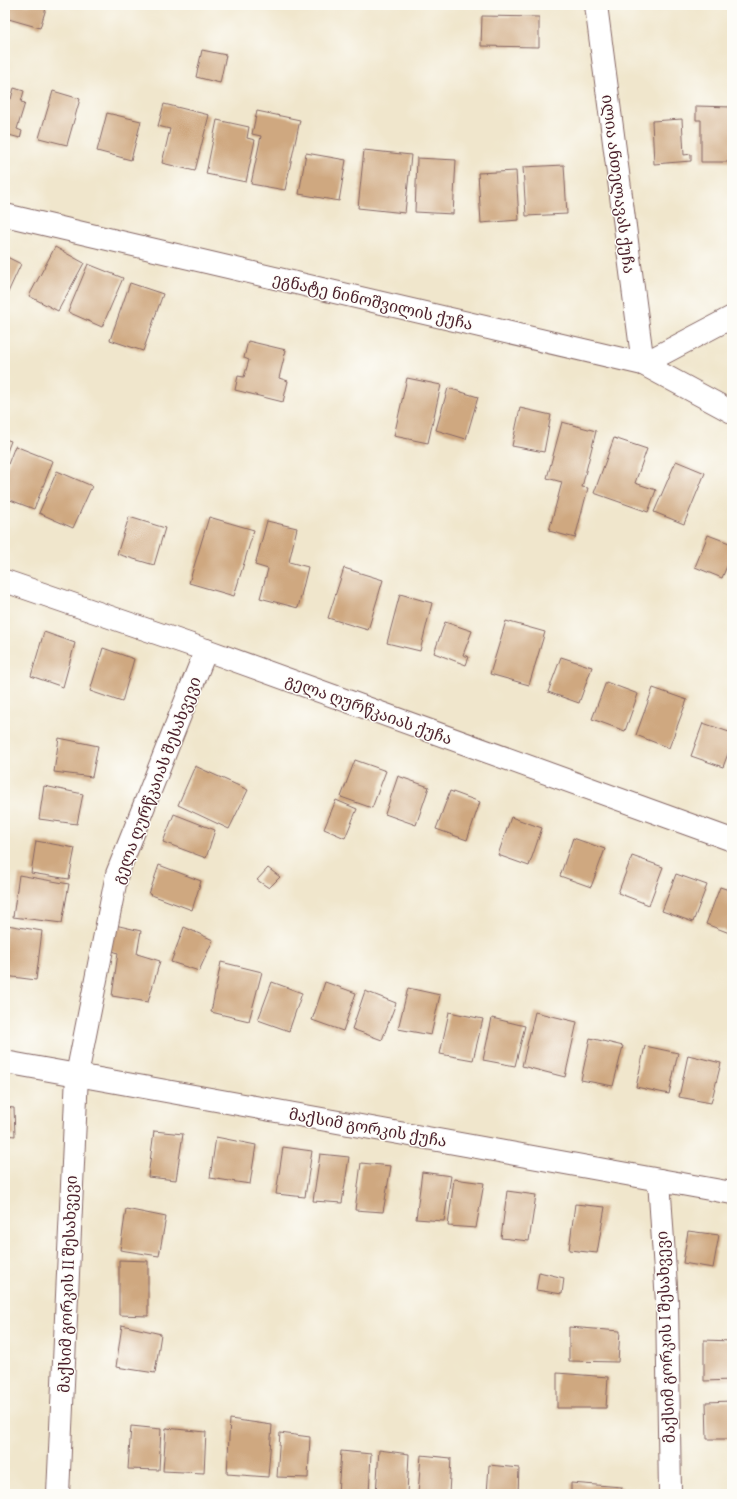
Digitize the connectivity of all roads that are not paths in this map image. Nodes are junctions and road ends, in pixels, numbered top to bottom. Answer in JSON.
{"nodes":[{"id":1,"x":596,"y":5,"type":"edge"},
{"id":2,"x":5,"y":215,"type":"edge"},
{"id":3,"x":732,"y":317,"type":"edge"},
{"id":4,"x":643,"y":364,"type":"junction"},
{"id":5,"x":732,"y":412,"type":"edge"},
{"id":6,"x":5,"y":581,"type":"edge"},
{"id":7,"x":206,"y":650,"type":"junction"},
{"id":8,"x":732,"y":840,"type":"edge"},
{"id":9,"x":5,"y":1062,"type":"edge"},
{"id":10,"x":77,"y":1074,"type":"junction"},
{"id":11,"x":659,"y":1180,"type":"junction"},
{"id":12,"x":732,"y":1193,"type":"edge"},
{"id":13,"x":58,"y":1494,"type":"edge"},
{"id":14,"x":670,"y":1494,"type":"edge"}],
"edges":[{"from":1,"to":4,"type":"street","name":"ილია ანთელავას ქუჩა"},
{"from":2,"to":4,"type":"street","name":"ეგნატე ნინოშვილის ქუჩა"},
{"from":3,"to":4,"type":"street"},
{"from":4,"to":5,"type":"street","name":"ეგნატე ნინოშვილის ქუჩა"},
{"from":6,"to":7,"type":"street","name":"გელა ღურწკაიას ქუჩა"},
{"from":7,"to":8,"type":"street","name":"გელა ღურწკაიას ქუჩა"},
{"from":7,"to":10,"type":"street","name":"გელა ღურწკაიას შესახვევი"},
{"from":9,"to":10,"type":"street","name":"მაქსიმ გორკის ქუჩა"},
{"from":10,"to":11,"type":"street","name":"მაქსიმ გორკის ქუჩა"},
{"from":10,"to":13,"type":"street","name":"მაქსიმ გორკის II შესახვევი"},
{"from":11,"to":12,"type":"street","name":"მაქსიმ გორკის ქუჩა"},
{"from":11,"to":14,"type":"street","name":"მაქსიმ გორკის I შესახვევი"}]}
